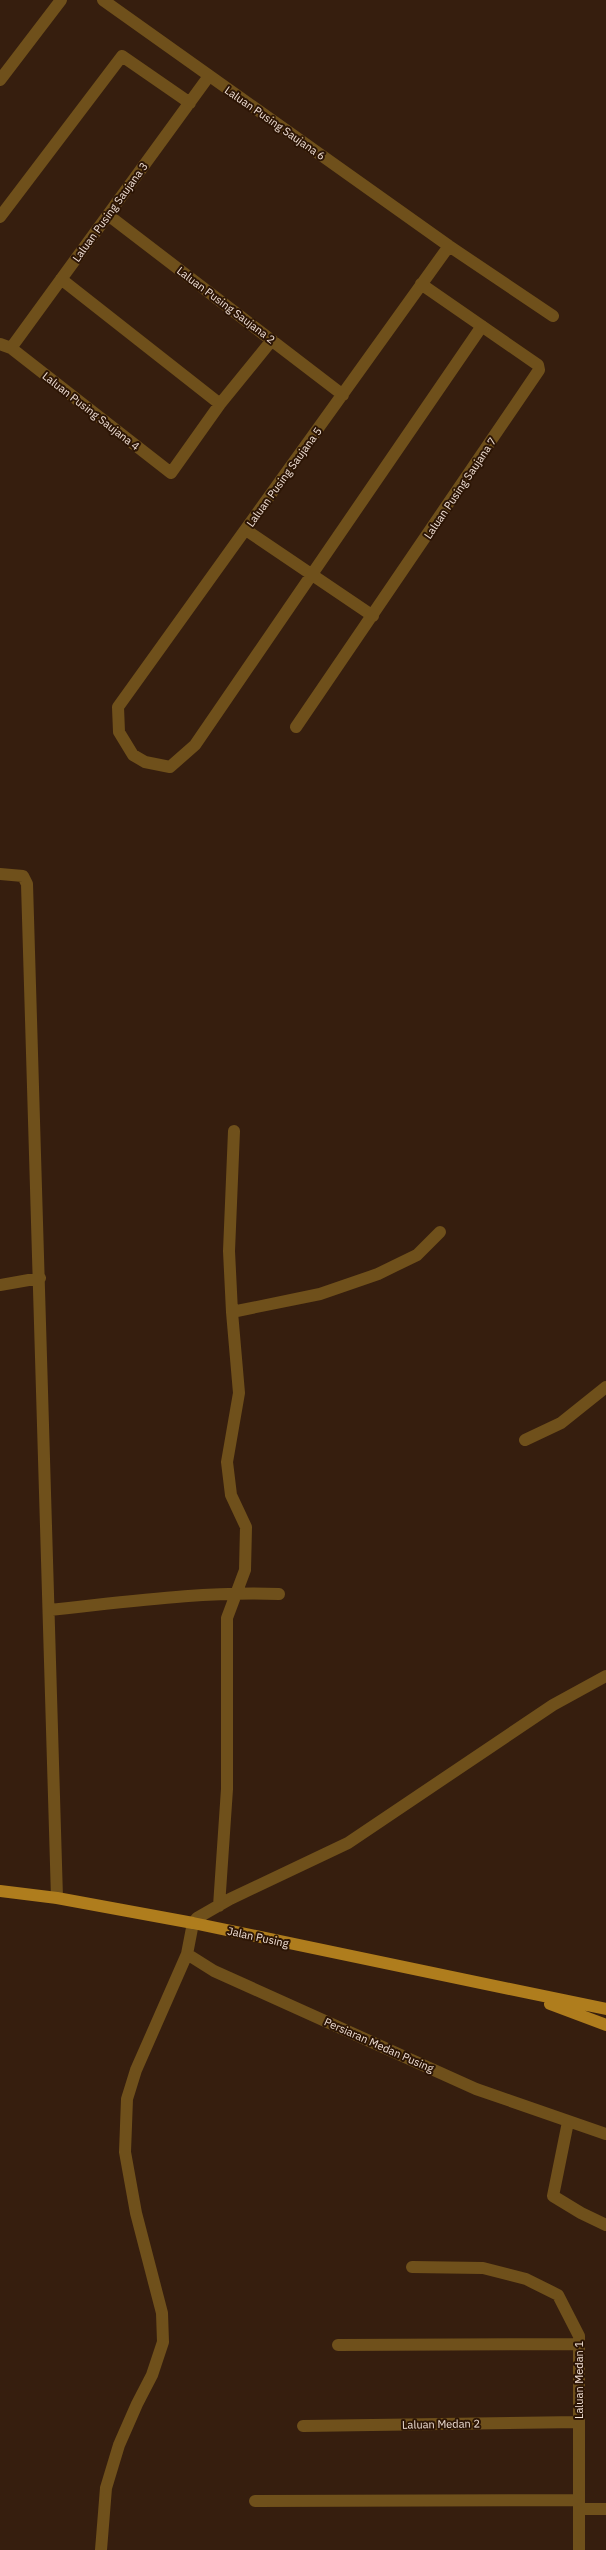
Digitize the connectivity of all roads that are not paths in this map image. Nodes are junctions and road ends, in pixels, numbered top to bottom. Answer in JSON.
{"nodes":[{"id":1,"x":61,"y":0,"type":"edge"},
{"id":2,"x":103,"y":0,"type":"edge"},
{"id":3,"x":209,"y":76,"type":"junction"},
{"id":4,"x":0,"y":80,"type":"edge"},
{"id":5,"x":190,"y":103,"type":"junction"},
{"id":6,"x":108,"y":215,"type":"junction"},
{"id":7,"x":0,"y":217,"type":"edge"},
{"id":8,"x":449,"y":246,"type":"junction"},
{"id":9,"x":61,"y":279,"type":"junction"},
{"id":10,"x":421,"y":284,"type":"junction"},
{"id":11,"x":553,"y":316,"type":"dead end"},
{"id":12,"x":482,"y":326,"type":"junction"},
{"id":13,"x":272,"y":340,"type":"junction"},
{"id":14,"x":5,"y":346,"type":"edge"},
{"id":15,"x":343,"y":395,"type":"junction"},
{"id":16,"x":220,"y":404,"type":"junction"},
{"id":17,"x":246,"y":530,"type":"junction"},
{"id":18,"x":312,"y":573,"type":"junction"},
{"id":19,"x":373,"y":616,"type":"junction"},
{"id":20,"x":296,"y":727,"type":"dead end"},
{"id":21,"x":0,"y":874,"type":"edge"},
{"id":22,"x":234,"y":1130,"type":"dead end"},
{"id":23,"x":440,"y":1232,"type":"dead end"},
{"id":24,"x":40,"y":1278,"type":"junction"},
{"id":25,"x":0,"y":1284,"type":"edge"},
{"id":26,"x":232,"y":1312,"type":"junction"},
{"id":27,"x":606,"y":1387,"type":"edge"},
{"id":28,"x":525,"y":1440,"type":"dead end"},
{"id":29,"x":236,"y":1592,"type":"junction"},
{"id":30,"x":279,"y":1594,"type":"dead end"},
{"id":31,"x":49,"y":1610,"type":"junction"},
{"id":32,"x":606,"y":1676,"type":"edge"},
{"id":33,"x":0,"y":1891,"type":"edge"},
{"id":34,"x":57,"y":1898,"type":"junction"},
{"id":35,"x":219,"y":1906,"type":"junction"},
{"id":36,"x":193,"y":1923,"type":"junction"},
{"id":37,"x":187,"y":1954,"type":"junction"},
{"id":38,"x":516,"y":1991,"type":"junction"},
{"id":39,"x":606,"y":2009,"type":"edge"},
{"id":40,"x":606,"y":2025,"type":"edge"},
{"id":41,"x":568,"y":2122,"type":"junction"},
{"id":42,"x":606,"y":2134,"type":"edge"},
{"id":43,"x":606,"y":2225,"type":"edge"},
{"id":44,"x":412,"y":2267,"type":"dead end"},
{"id":45,"x":579,"y":2344,"type":"junction"},
{"id":46,"x":338,"y":2345,"type":"dead end"},
{"id":47,"x":579,"y":2422,"type":"junction"},
{"id":48,"x":303,"y":2426,"type":"dead end"},
{"id":49,"x":255,"y":2501,"type":"dead end"},
{"id":50,"x":579,"y":2505,"type":"junction"},
{"id":51,"x":606,"y":2509,"type":"edge"},
{"id":52,"x":101,"y":2550,"type":"edge"},
{"id":53,"x":579,"y":2550,"type":"edge"}],
"edges":[{"from":1,"to":4,"type":"street"},
{"from":2,"to":3,"type":"street","name":"Laluan Pusing Saujana 6"},
{"from":3,"to":5,"type":"street","name":"Laluan Pusing Saujana 3"},
{"from":3,"to":8,"type":"street","name":"Laluan Pusing Saujana 6"},
{"from":5,"to":6,"type":"street","name":"Laluan Pusing Saujana 3"},
{"from":5,"to":7,"type":"street"},
{"from":6,"to":9,"type":"street","name":"Laluan Pusing Saujana 3"},
{"from":6,"to":13,"type":"street","name":"Laluan Pusing Saujana 2"},
{"from":8,"to":10,"type":"street","name":"Laluan Pusing Saujana 5"},
{"from":8,"to":11,"type":"street","name":"Laluan Pusing Saujana 6"},
{"from":9,"to":14,"type":"street","name":"Laluan Pusing Saujana 3"},
{"from":9,"to":16,"type":"street"},
{"from":10,"to":12,"type":"street","name":"Laluan Pusing Saujana 7"},
{"from":10,"to":15,"type":"street","name":"Laluan Pusing Saujana 5"},
{"from":12,"to":18,"type":"street"},
{"from":12,"to":19,"type":"street","name":"Laluan Pusing Saujana 7"},
{"from":13,"to":15,"type":"street","name":"Laluan Pusing Saujana 2"},
{"from":13,"to":16,"type":"street"},
{"from":14,"to":16,"type":"street","name":"Laluan Pusing Saujana 4"},
{"from":15,"to":17,"type":"street","name":"Laluan Pusing Saujana 5"},
{"from":17,"to":18,"type":"street"},
{"from":17,"to":18,"type":"street","name":"Laluan Pusing Saujana 5"},
{"from":18,"to":19,"type":"street"},
{"from":19,"to":20,"type":"street","name":"Laluan Pusing Saujana 7"},
{"from":21,"to":24,"type":"street"},
{"from":22,"to":26,"type":"street"},
{"from":23,"to":26,"type":"street"},
{"from":24,"to":25,"type":"street"},
{"from":24,"to":31,"type":"street"},
{"from":26,"to":29,"type":"street"},
{"from":27,"to":28,"type":"street"},
{"from":29,"to":30,"type":"street"},
{"from":29,"to":31,"type":"street"},
{"from":29,"to":35,"type":"street"},
{"from":31,"to":34,"type":"street"},
{"from":32,"to":35,"type":"street"},
{"from":33,"to":34,"type":"main road","name":"Jalan Pusing"},
{"from":34,"to":36,"type":"main road","name":"Jalan Pusing"},
{"from":35,"to":36,"type":"street"},
{"from":36,"to":37,"type":"street"},
{"from":36,"to":38,"type":"main road","name":"Jalan Pusing"},
{"from":37,"to":41,"type":"street","name":"Persiaran Medan Pusing"},
{"from":37,"to":52,"type":"street"},
{"from":38,"to":39,"type":"main road","name":"Jalan Pusing"},
{"from":38,"to":40,"type":"main road","name":"Jalan Pusing"},
{"from":41,"to":42,"type":"street","name":"Persiaran Medan Pusing"},
{"from":41,"to":43,"type":"street"},
{"from":44,"to":45,"type":"street","name":"Laluan Medan 1"},
{"from":45,"to":46,"type":"street"},
{"from":45,"to":47,"type":"street","name":"Laluan Medan 1"},
{"from":47,"to":48,"type":"street","name":"Laluan Medan 2"},
{"from":47,"to":50,"type":"street","name":"Laluan Medan 1"},
{"from":49,"to":50,"type":"street"},
{"from":50,"to":51,"type":"street"},
{"from":50,"to":53,"type":"street","name":"Laluan Medan 1"}]}
